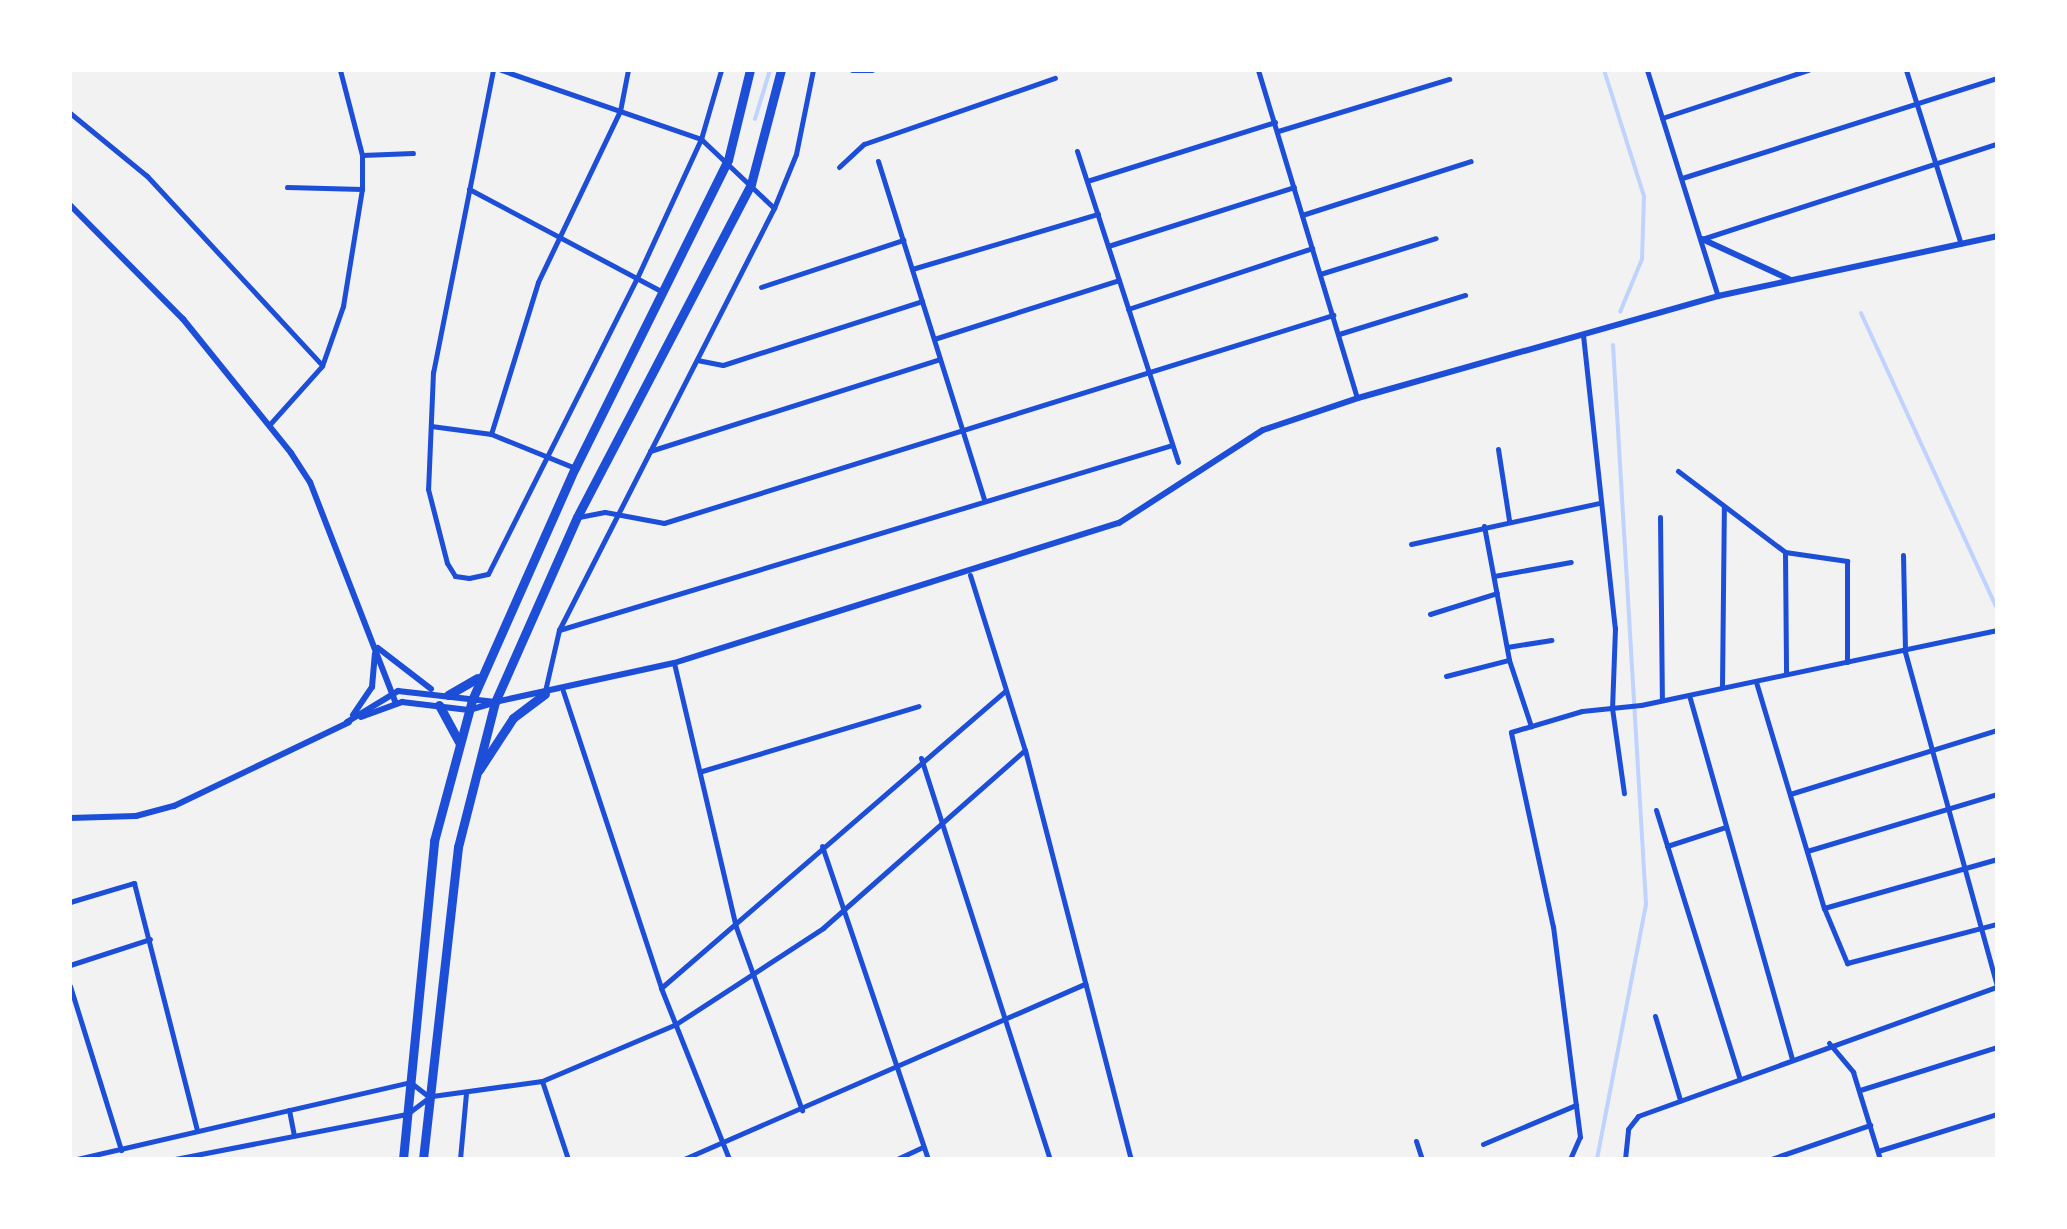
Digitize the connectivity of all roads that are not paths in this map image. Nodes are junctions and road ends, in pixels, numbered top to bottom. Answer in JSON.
{"nodes":[{"id":1,"x":340,"y":70,"type":"edge"},
{"id":2,"x":493,"y":70,"type":"edge"},
{"id":3,"x":501,"y":70,"type":"edge"},
{"id":4,"x":628,"y":70,"type":"edge"},
{"id":5,"x":721,"y":70,"type":"edge"},
{"id":6,"x":750,"y":70,"type":"edge"},
{"id":7,"x":781,"y":70,"type":"edge"},
{"id":8,"x":812,"y":70,"type":"edge"},
{"id":9,"x":852,"y":70,"type":"edge"},
{"id":10,"x":872,"y":70,"type":"edge"},
{"id":11,"x":1258,"y":70,"type":"edge"},
{"id":12,"x":1647,"y":70,"type":"edge"},
{"id":13,"x":1808,"y":70,"type":"edge"},
{"id":14,"x":1906,"y":70,"type":"edge"},
{"id":15,"x":1055,"y":78,"type":"dead end"},
{"id":16,"x":1997,"y":78,"type":"edge"},
{"id":17,"x":1449,"y":79,"type":"dead end"},
{"id":18,"x":1916,"y":103,"type":"junction"},
{"id":19,"x":620,"y":111,"type":"junction"},
{"id":20,"x":70,"y":113,"type":"edge"},
{"id":21,"x":1662,"y":118,"type":"junction"},
{"id":22,"x":1275,"y":122,"type":"junction"},
{"id":23,"x":1278,"y":132,"type":"junction"},
{"id":24,"x":701,"y":139,"type":"junction"},
{"id":25,"x":1997,"y":144,"type":"edge"},
{"id":26,"x":1077,"y":151,"type":"dead end"},
{"id":27,"x":414,"y":153,"type":"dead end"},
{"id":28,"x":362,"y":156,"type":"junction"},
{"id":29,"x":728,"y":160,"type":"junction"},
{"id":30,"x":878,"y":161,"type":"dead end"},
{"id":31,"x":1470,"y":161,"type":"dead end"},
{"id":32,"x":1936,"y":164,"type":"junction"},
{"id":33,"x":839,"y":168,"type":"dead end"},
{"id":34,"x":1682,"y":178,"type":"junction"},
{"id":35,"x":1087,"y":181,"type":"junction"},
{"id":36,"x":751,"y":184,"type":"junction"},
{"id":37,"x":287,"y":187,"type":"dead end"},
{"id":38,"x":1294,"y":187,"type":"junction"},
{"id":39,"x":362,"y":189,"type":"junction"},
{"id":40,"x":469,"y":190,"type":"junction"},
{"id":41,"x":70,"y":205,"type":"edge"},
{"id":42,"x":774,"y":208,"type":"junction"},
{"id":43,"x":78,"y":212,"type":"junction"},
{"id":44,"x":1098,"y":214,"type":"junction"},
{"id":45,"x":1302,"y":214,"type":"junction"},
{"id":46,"x":70,"y":221,"type":"edge"},
{"id":47,"x":1997,"y":236,"type":"edge"},
{"id":48,"x":560,"y":238,"type":"junction"},
{"id":49,"x":1436,"y":238,"type":"dead end"},
{"id":50,"x":1702,"y":238,"type":"junction"},
{"id":51,"x":903,"y":240,"type":"junction"},
{"id":52,"x":1960,"y":244,"type":"junction"},
{"id":53,"x":1108,"y":246,"type":"junction"},
{"id":54,"x":1312,"y":248,"type":"junction"},
{"id":55,"x":912,"y":269,"type":"junction"},
{"id":56,"x":1320,"y":274,"type":"junction"},
{"id":57,"x":636,"y":278,"type":"junction"},
{"id":58,"x":1119,"y":280,"type":"junction"},
{"id":59,"x":1790,"y":280,"type":"junction"},
{"id":60,"x":760,"y":287,"type":"dead end"},
{"id":61,"x":663,"y":292,"type":"junction"},
{"id":62,"x":1466,"y":295,"type":"dead end"},
{"id":63,"x":1718,"y":296,"type":"junction"},
{"id":64,"x":922,"y":301,"type":"junction"},
{"id":65,"x":1128,"y":309,"type":"junction"},
{"id":66,"x":1333,"y":315,"type":"junction"},
{"id":67,"x":1338,"y":334,"type":"junction"},
{"id":68,"x":1582,"y":334,"type":"junction"},
{"id":69,"x":934,"y":338,"type":"junction"},
{"id":70,"x":940,"y":359,"type":"junction"},
{"id":71,"x":697,"y":360,"type":"junction"},
{"id":72,"x":322,"y":366,"type":"junction"},
{"id":73,"x":1149,"y":374,"type":"junction"},
{"id":74,"x":1358,"y":398,"type":"junction"},
{"id":75,"x":270,"y":424,"type":"junction"},
{"id":76,"x":431,"y":426,"type":"junction"},
{"id":77,"x":964,"y":432,"type":"junction"},
{"id":78,"x":491,"y":434,"type":"junction"},
{"id":79,"x":1172,"y":445,"type":"junction"},
{"id":80,"x":1498,"y":449,"type":"dead end"},
{"id":81,"x":650,"y":451,"type":"junction"},
{"id":82,"x":546,"y":454,"type":"junction"},
{"id":83,"x":1178,"y":462,"type":"dead end"},
{"id":84,"x":574,"y":468,"type":"junction"},
{"id":85,"x":1678,"y":471,"type":"dead end"},
{"id":86,"x":984,"y":500,"type":"junction"},
{"id":87,"x":1598,"y":503,"type":"junction"},
{"id":88,"x":1724,"y":507,"type":"junction"},
{"id":89,"x":616,"y":515,"type":"junction"},
{"id":90,"x":577,"y":517,"type":"junction"},
{"id":91,"x":1660,"y":517,"type":"dead end"},
{"id":92,"x":1509,"y":520,"type":"junction"},
{"id":93,"x":1484,"y":526,"type":"junction"},
{"id":94,"x":1411,"y":544,"type":"dead end"},
{"id":95,"x":1785,"y":552,"type":"junction"},
{"id":96,"x":1902,"y":555,"type":"dead end"},
{"id":97,"x":1571,"y":562,"type":"dead end"},
{"id":98,"x":970,"y":574,"type":"junction"},
{"id":99,"x":1494,"y":576,"type":"junction"},
{"id":100,"x":1497,"y":593,"type":"junction"},
{"id":101,"x":1430,"y":614,"type":"dead end"},
{"id":102,"x":559,"y":630,"type":"junction"},
{"id":103,"x":1997,"y":630,"type":"edge"},
{"id":104,"x":1551,"y":640,"type":"dead end"},
{"id":105,"x":374,"y":643,"type":"junction"},
{"id":106,"x":1508,"y":647,"type":"junction"},
{"id":107,"x":1905,"y":652,"type":"junction"},
{"id":108,"x":1510,"y":660,"type":"junction"},
{"id":109,"x":1848,"y":662,"type":"junction"},
{"id":110,"x":674,"y":663,"type":"junction"},
{"id":111,"x":1786,"y":675,"type":"junction"},
{"id":112,"x":479,"y":676,"type":"junction"},
{"id":113,"x":1446,"y":676,"type":"dead end"},
{"id":114,"x":1756,"y":682,"type":"junction"},
{"id":115,"x":1722,"y":687,"type":"junction"},
{"id":116,"x":563,"y":691,"type":"junction"},
{"id":117,"x":1005,"y":691,"type":"junction"},
{"id":118,"x":392,"y":693,"type":"junction"},
{"id":119,"x":443,"y":694,"type":"junction"},
{"id":120,"x":545,"y":694,"type":"junction"},
{"id":121,"x":1688,"y":696,"type":"junction"},
{"id":122,"x":1662,"y":700,"type":"junction"},
{"id":123,"x":495,"y":702,"type":"junction"},
{"id":124,"x":396,"y":704,"type":"junction"},
{"id":125,"x":439,"y":705,"type":"junction"},
{"id":126,"x":470,"y":705,"type":"junction"},
{"id":127,"x":918,"y":706,"type":"dead end"},
{"id":128,"x":1612,"y":708,"type":"junction"},
{"id":129,"x":347,"y":722,"type":"junction"},
{"id":130,"x":1530,"y":726,"type":"junction"},
{"id":131,"x":1997,"y":730,"type":"edge"},
{"id":132,"x":459,"y":742,"type":"junction"},
{"id":133,"x":1025,"y":750,"type":"junction"},
{"id":134,"x":1928,"y":751,"type":"junction"},
{"id":135,"x":922,"y":758,"type":"junction"},
{"id":136,"x":702,"y":771,"type":"junction"},
{"id":137,"x":472,"y":781,"type":"junction"},
{"id":138,"x":1624,"y":793,"type":"dead end"},
{"id":139,"x":1790,"y":794,"type":"junction"},
{"id":140,"x":1997,"y":794,"type":"edge"},
{"id":141,"x":1946,"y":809,"type":"junction"},
{"id":142,"x":1656,"y":810,"type":"dead end"},
{"id":143,"x":70,"y":818,"type":"edge"},
{"id":144,"x":941,"y":820,"type":"junction"},
{"id":145,"x":1726,"y":827,"type":"junction"},
{"id":146,"x":822,"y":846,"type":"junction"},
{"id":147,"x":1667,"y":846,"type":"junction"},
{"id":148,"x":1807,"y":851,"type":"junction"},
{"id":149,"x":1997,"y":859,"type":"edge"},
{"id":150,"x":1966,"y":868,"type":"junction"},
{"id":151,"x":70,"y":902,"type":"edge"},
{"id":152,"x":842,"y":908,"type":"junction"},
{"id":153,"x":1824,"y":908,"type":"junction"},
{"id":154,"x":1997,"y":924,"type":"edge"},
{"id":155,"x":736,"y":927,"type":"junction"},
{"id":156,"x":1982,"y":928,"type":"junction"},
{"id":157,"x":150,"y":939,"type":"junction"},
{"id":158,"x":70,"y":965,"type":"edge"},
{"id":159,"x":751,"y":980,"type":"junction"},
{"id":160,"x":1086,"y":984,"type":"junction"},
{"id":161,"x":70,"y":986,"type":"edge"},
{"id":162,"x":1997,"y":987,"type":"edge"},
{"id":163,"x":662,"y":988,"type":"junction"},
{"id":164,"x":1654,"y":1016,"type":"dead end"},
{"id":165,"x":1004,"y":1022,"type":"junction"},
{"id":166,"x":676,"y":1024,"type":"junction"},
{"id":167,"x":1829,"y":1042,"type":"junction"},
{"id":168,"x":1997,"y":1047,"type":"edge"},
{"id":169,"x":1792,"y":1058,"type":"junction"},
{"id":170,"x":895,"y":1068,"type":"junction"},
{"id":171,"x":1740,"y":1078,"type":"junction"},
{"id":172,"x":542,"y":1081,"type":"junction"},
{"id":173,"x":410,"y":1082,"type":"junction"},
{"id":174,"x":1860,"y":1090,"type":"junction"},
{"id":175,"x":466,"y":1093,"type":"junction"},
{"id":176,"x":429,"y":1097,"type":"junction"},
{"id":177,"x":1680,"y":1100,"type":"junction"},
{"id":178,"x":1576,"y":1105,"type":"junction"},
{"id":179,"x":289,"y":1110,"type":"junction"},
{"id":180,"x":802,"y":1110,"type":"junction"},
{"id":181,"x":407,"y":1114,"type":"junction"},
{"id":182,"x":1997,"y":1114,"type":"edge"},
{"id":183,"x":1870,"y":1125,"type":"junction"},
{"id":184,"x":197,"y":1131,"type":"junction"},
{"id":185,"x":294,"y":1136,"type":"junction"},
{"id":186,"x":1416,"y":1141,"type":"dead end"},
{"id":187,"x":722,"y":1143,"type":"junction"},
{"id":188,"x":1483,"y":1144,"type":"dead end"},
{"id":189,"x":923,"y":1146,"type":"junction"},
{"id":190,"x":121,"y":1150,"type":"junction"},
{"id":191,"x":1879,"y":1155,"type":"edge"},
{"id":192,"x":77,"y":1159,"type":"edge"},
{"id":193,"x":175,"y":1159,"type":"edge"},
{"id":194,"x":402,"y":1159,"type":"edge"},
{"id":195,"x":424,"y":1159,"type":"edge"},
{"id":196,"x":460,"y":1159,"type":"edge"},
{"id":197,"x":568,"y":1159,"type":"edge"},
{"id":198,"x":684,"y":1159,"type":"edge"},
{"id":199,"x":729,"y":1159,"type":"edge"},
{"id":200,"x":897,"y":1159,"type":"edge"},
{"id":201,"x":928,"y":1159,"type":"edge"},
{"id":202,"x":1050,"y":1159,"type":"edge"},
{"id":203,"x":1130,"y":1159,"type":"edge"},
{"id":204,"x":1422,"y":1159,"type":"edge"},
{"id":205,"x":1570,"y":1159,"type":"edge"},
{"id":206,"x":1625,"y":1159,"type":"edge"},
{"id":207,"x":1771,"y":1159,"type":"edge"}],
"edges":[{"from":1,"to":28,"type":"street"},
{"from":2,"to":40,"type":"street"},
{"from":3,"to":19,"type":"street"},
{"from":4,"to":19,"type":"street"},
{"from":5,"to":24,"type":"street"},
{"from":6,"to":29,"type":"main road"},
{"from":7,"to":36,"type":"main road"},
{"from":8,"to":42,"type":"street"},
{"from":9,"to":10,"type":"street"},
{"from":11,"to":22,"type":"street"},
{"from":12,"to":21,"type":"street"},
{"from":13,"to":21,"type":"street"},
{"from":14,"to":18,"type":"street"},
{"from":15,"to":33,"type":"street"},
{"from":16,"to":18,"type":"street"},
{"from":17,"to":23,"type":"street"},
{"from":18,"to":32,"type":"street"},
{"from":18,"to":34,"type":"street"},
{"from":19,"to":24,"type":"street"},
{"from":19,"to":48,"type":"street"},
{"from":20,"to":72,"type":"street"},
{"from":21,"to":34,"type":"street"},
{"from":22,"to":23,"type":"street"},
{"from":22,"to":35,"type":"street"},
{"from":23,"to":38,"type":"street"},
{"from":24,"to":29,"type":"street"},
{"from":24,"to":57,"type":"street"},
{"from":25,"to":32,"type":"street"},
{"from":26,"to":35,"type":"street"},
{"from":27,"to":28,"type":"street"},
{"from":28,"to":39,"type":"street"},
{"from":29,"to":36,"type":"street"},
{"from":29,"to":61,"type":"main road"},
{"from":30,"to":51,"type":"street"},
{"from":31,"to":45,"type":"street"},
{"from":32,"to":50,"type":"street"},
{"from":32,"to":52,"type":"street"},
{"from":34,"to":50,"type":"street"},
{"from":35,"to":44,"type":"street"},
{"from":36,"to":42,"type":"street"},
{"from":36,"to":90,"type":"main road"},
{"from":37,"to":39,"type":"street"},
{"from":38,"to":45,"type":"street"},
{"from":38,"to":53,"type":"street"},
{"from":39,"to":72,"type":"street"},
{"from":40,"to":48,"type":"street"},
{"from":40,"to":76,"type":"street"},
{"from":41,"to":43,"type":"street"},
{"from":42,"to":71,"type":"street"},
{"from":43,"to":46,"type":"street"},
{"from":43,"to":75,"type":"street"},
{"from":44,"to":53,"type":"street"},
{"from":44,"to":55,"type":"street"},
{"from":45,"to":54,"type":"street"},
{"from":47,"to":52,"type":"street"},
{"from":48,"to":57,"type":"street"},
{"from":48,"to":78,"type":"street"},
{"from":49,"to":56,"type":"street"},
{"from":50,"to":59,"type":"street"},
{"from":50,"to":63,"type":"street"},
{"from":51,"to":55,"type":"street"},
{"from":51,"to":60,"type":"street"},
{"from":52,"to":59,"type":"street"},
{"from":53,"to":58,"type":"street"},
{"from":54,"to":56,"type":"street"},
{"from":54,"to":65,"type":"street"},
{"from":55,"to":64,"type":"street"},
{"from":56,"to":66,"type":"street"},
{"from":57,"to":61,"type":"street"},
{"from":57,"to":82,"type":"street"},
{"from":58,"to":65,"type":"street"},
{"from":58,"to":69,"type":"street"},
{"from":59,"to":63,"type":"street"},
{"from":61,"to":84,"type":"main road"},
{"from":62,"to":67,"type":"street"},
{"from":63,"to":68,"type":"street"},
{"from":64,"to":69,"type":"street"},
{"from":64,"to":71,"type":"street"},
{"from":65,"to":73,"type":"street"},
{"from":66,"to":67,"type":"street"},
{"from":66,"to":73,"type":"street"},
{"from":67,"to":74,"type":"street"},
{"from":68,"to":74,"type":"street"},
{"from":68,"to":87,"type":"street"},
{"from":69,"to":70,"type":"street"},
{"from":70,"to":77,"type":"street"},
{"from":70,"to":81,"type":"street"},
{"from":71,"to":81,"type":"street"},
{"from":72,"to":75,"type":"street"},
{"from":73,"to":77,"type":"street"},
{"from":73,"to":79,"type":"street"},
{"from":74,"to":98,"type":"street"},
{"from":75,"to":105,"type":"street"},
{"from":76,"to":78,"type":"street"},
{"from":76,"to":82,"type":"street"},
{"from":77,"to":86,"type":"street"},
{"from":77,"to":89,"type":"street"},
{"from":78,"to":82,"type":"street"},
{"from":79,"to":83,"type":"street"},
{"from":79,"to":86,"type":"street"},
{"from":80,"to":92,"type":"street"},
{"from":81,"to":89,"type":"street"},
{"from":82,"to":84,"type":"street"},
{"from":84,"to":112,"type":"main road"},
{"from":85,"to":88,"type":"street"},
{"from":86,"to":102,"type":"street"},
{"from":87,"to":92,"type":"street"},
{"from":87,"to":128,"type":"street"},
{"from":88,"to":95,"type":"street"},
{"from":88,"to":115,"type":"street"},
{"from":89,"to":90,"type":"street"},
{"from":89,"to":102,"type":"street"},
{"from":90,"to":123,"type":"main road"},
{"from":91,"to":122,"type":"street"},
{"from":92,"to":93,"type":"street"},
{"from":93,"to":94,"type":"street"},
{"from":93,"to":99,"type":"street"},
{"from":95,"to":109,"type":"street"},
{"from":95,"to":111,"type":"street"},
{"from":96,"to":107,"type":"street"},
{"from":97,"to":99,"type":"street"},
{"from":98,"to":110,"type":"street"},
{"from":98,"to":117,"type":"street"},
{"from":99,"to":100,"type":"street"},
{"from":100,"to":101,"type":"street"},
{"from":100,"to":106,"type":"street"},
{"from":102,"to":120,"type":"street"},
{"from":103,"to":107,"type":"street"},
{"from":104,"to":106,"type":"street"},
{"from":105,"to":118,"type":"street"},
{"from":105,"to":119,"type":"street"},
{"from":105,"to":129,"type":"street"},
{"from":106,"to":108,"type":"street"},
{"from":107,"to":109,"type":"street"},
{"from":107,"to":134,"type":"street"},
{"from":108,"to":113,"type":"street"},
{"from":108,"to":130,"type":"street"},
{"from":109,"to":111,"type":"street"},
{"from":110,"to":116,"type":"street"},
{"from":110,"to":136,"type":"street"},
{"from":111,"to":114,"type":"street"},
{"from":112,"to":119,"type":"main road"},
{"from":112,"to":126,"type":"main road"},
{"from":114,"to":115,"type":"street"},
{"from":114,"to":139,"type":"street"},
{"from":115,"to":121,"type":"street"},
{"from":116,"to":120,"type":"street"},
{"from":116,"to":163,"type":"street"},
{"from":117,"to":133,"type":"street"},
{"from":117,"to":135,"type":"street"},
{"from":118,"to":119,"type":"street"},
{"from":118,"to":124,"type":"street"},
{"from":118,"to":129,"type":"street"},
{"from":119,"to":126,"type":"street"},
{"from":120,"to":123,"type":"street"},
{"from":120,"to":137,"type":"main road"},
{"from":121,"to":122,"type":"street"},
{"from":121,"to":145,"type":"street"},
{"from":122,"to":128,"type":"street"},
{"from":123,"to":126,"type":"street"},
{"from":123,"to":137,"type":"main road"},
{"from":124,"to":125,"type":"street"},
{"from":124,"to":129,"type":"street"},
{"from":125,"to":126,"type":"street"},
{"from":125,"to":132,"type":"main road"},
{"from":126,"to":132,"type":"main road"},
{"from":127,"to":136,"type":"street"},
{"from":128,"to":130,"type":"street"},
{"from":128,"to":138,"type":"street"},
{"from":129,"to":143,"type":"street"},
{"from":130,"to":178,"type":"street"},
{"from":131,"to":134,"type":"street"},
{"from":132,"to":173,"type":"main road"},
{"from":133,"to":144,"type":"street"},
{"from":133,"to":160,"type":"street"},
{"from":134,"to":139,"type":"street"},
{"from":134,"to":141,"type":"street"},
{"from":135,"to":144,"type":"street"},
{"from":135,"to":146,"type":"street"},
{"from":136,"to":155,"type":"street"},
{"from":137,"to":176,"type":"main road"},
{"from":139,"to":148,"type":"street"},
{"from":140,"to":141,"type":"street"},
{"from":141,"to":148,"type":"street"},
{"from":141,"to":150,"type":"street"},
{"from":142,"to":147,"type":"street"},
{"from":144,"to":152,"type":"street"},
{"from":144,"to":165,"type":"street"},
{"from":145,"to":147,"type":"street"},
{"from":145,"to":169,"type":"street"},
{"from":146,"to":152,"type":"street"},
{"from":146,"to":155,"type":"street"},
{"from":147,"to":171,"type":"street"},
{"from":148,"to":153,"type":"street"},
{"from":149,"to":150,"type":"street"},
{"from":150,"to":153,"type":"street"},
{"from":150,"to":156,"type":"street"},
{"from":151,"to":157,"type":"street"},
{"from":152,"to":159,"type":"street"},
{"from":152,"to":170,"type":"street"},
{"from":153,"to":156,"type":"street"},
{"from":154,"to":156,"type":"street"},
{"from":155,"to":159,"type":"street"},
{"from":155,"to":163,"type":"street"},
{"from":156,"to":162,"type":"street"},
{"from":157,"to":158,"type":"street"},
{"from":157,"to":184,"type":"street"},
{"from":159,"to":166,"type":"street"},
{"from":159,"to":180,"type":"street"},
{"from":160,"to":165,"type":"street"},
{"from":160,"to":203,"type":"street"},
{"from":161,"to":190,"type":"street"},
{"from":162,"to":167,"type":"street"},
{"from":163,"to":166,"type":"street"},
{"from":164,"to":177,"type":"street"},
{"from":165,"to":170,"type":"street"},
{"from":165,"to":202,"type":"street"},
{"from":166,"to":172,"type":"street"},
{"from":166,"to":187,"type":"street"},
{"from":167,"to":169,"type":"street"},
{"from":167,"to":174,"type":"street"},
{"from":168,"to":174,"type":"street"},
{"from":169,"to":171,"type":"street"},
{"from":170,"to":180,"type":"street"},
{"from":170,"to":189,"type":"street"},
{"from":171,"to":177,"type":"street"},
{"from":172,"to":175,"type":"street"},
{"from":172,"to":197,"type":"street"},
{"from":173,"to":176,"type":"street"},
{"from":173,"to":179,"type":"street"},
{"from":173,"to":181,"type":"main road"},
{"from":174,"to":183,"type":"street"},
{"from":175,"to":176,"type":"street"},
{"from":175,"to":196,"type":"street"},
{"from":176,"to":181,"type":"street"},
{"from":176,"to":195,"type":"main road"},
{"from":177,"to":206,"type":"street"},
{"from":178,"to":188,"type":"street"},
{"from":178,"to":205,"type":"street"},
{"from":179,"to":184,"type":"street"},
{"from":179,"to":185,"type":"street"},
{"from":180,"to":187,"type":"street"},
{"from":181,"to":185,"type":"street"},
{"from":181,"to":194,"type":"main road"},
{"from":182,"to":191,"type":"street"},
{"from":183,"to":191,"type":"street"},
{"from":183,"to":207,"type":"street"},
{"from":184,"to":190,"type":"street"},
{"from":185,"to":193,"type":"street"},
{"from":186,"to":204,"type":"street"},
{"from":187,"to":198,"type":"street"},
{"from":187,"to":199,"type":"street"},
{"from":189,"to":200,"type":"street"},
{"from":189,"to":201,"type":"street"},
{"from":190,"to":192,"type":"street"}]}
